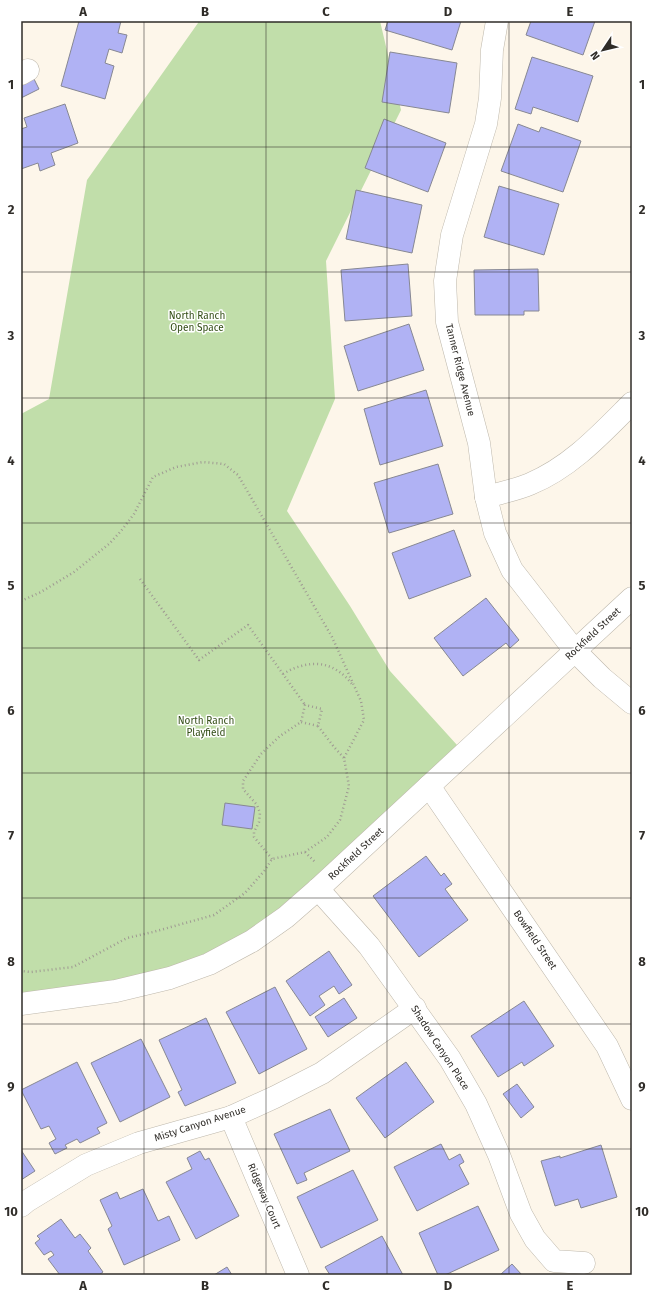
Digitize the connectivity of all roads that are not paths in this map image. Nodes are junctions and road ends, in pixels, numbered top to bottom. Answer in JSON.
{"nodes":[{"id":1,"x":497,"y":21,"type":"edge"},
{"id":2,"x":632,"y":403,"type":"edge"},
{"id":3,"x":486,"y":497,"type":"junction"},
{"id":4,"x":632,"y":598,"type":"edge"},
{"id":5,"x":576,"y":650,"type":"junction"},
{"id":6,"x":632,"y":703,"type":"edge"},
{"id":7,"x":429,"y":786,"type":"junction"},
{"id":8,"x":318,"y":889,"type":"junction"},
{"id":9,"x":21,"y":1004,"type":"edge"},
{"id":10,"x":415,"y":1008,"type":"junction"},
{"id":11,"x":632,"y":1099,"type":"edge"},
{"id":12,"x":231,"y":1116,"type":"junction"},
{"id":13,"x":21,"y":1206,"type":"edge"},
{"id":14,"x":584,"y":1264,"type":"dead end"},
{"id":15,"x":298,"y":1275,"type":"edge"}],
"edges":[{"from":1,"to":3,"type":"street","name":"Tanner Ridge Avenue"},
{"from":2,"to":3,"type":"street"},
{"from":3,"to":5,"type":"street","name":"Tanner Ridge Avenue"},
{"from":4,"to":5,"type":"street","name":"Rockfield Street"},
{"from":5,"to":6,"type":"street","name":"Tanner Ridge Avenue"},
{"from":5,"to":7,"type":"street","name":"Rockfield Street"},
{"from":7,"to":8,"type":"street","name":"Rockfield Street"},
{"from":7,"to":11,"type":"street","name":"Bowfield Street"},
{"from":8,"to":9,"type":"street","name":"Rockfield Street"},
{"from":8,"to":10,"type":"street","name":"Shadow Canyon Place"},
{"from":10,"to":12,"type":"street","name":"Misty Canyon Avenue"},
{"from":10,"to":14,"type":"street","name":"Shadow Canyon Place"},
{"from":12,"to":13,"type":"street","name":"Misty Canyon Avenue"},
{"from":12,"to":15,"type":"street","name":"Ridgeway Court"}]}
